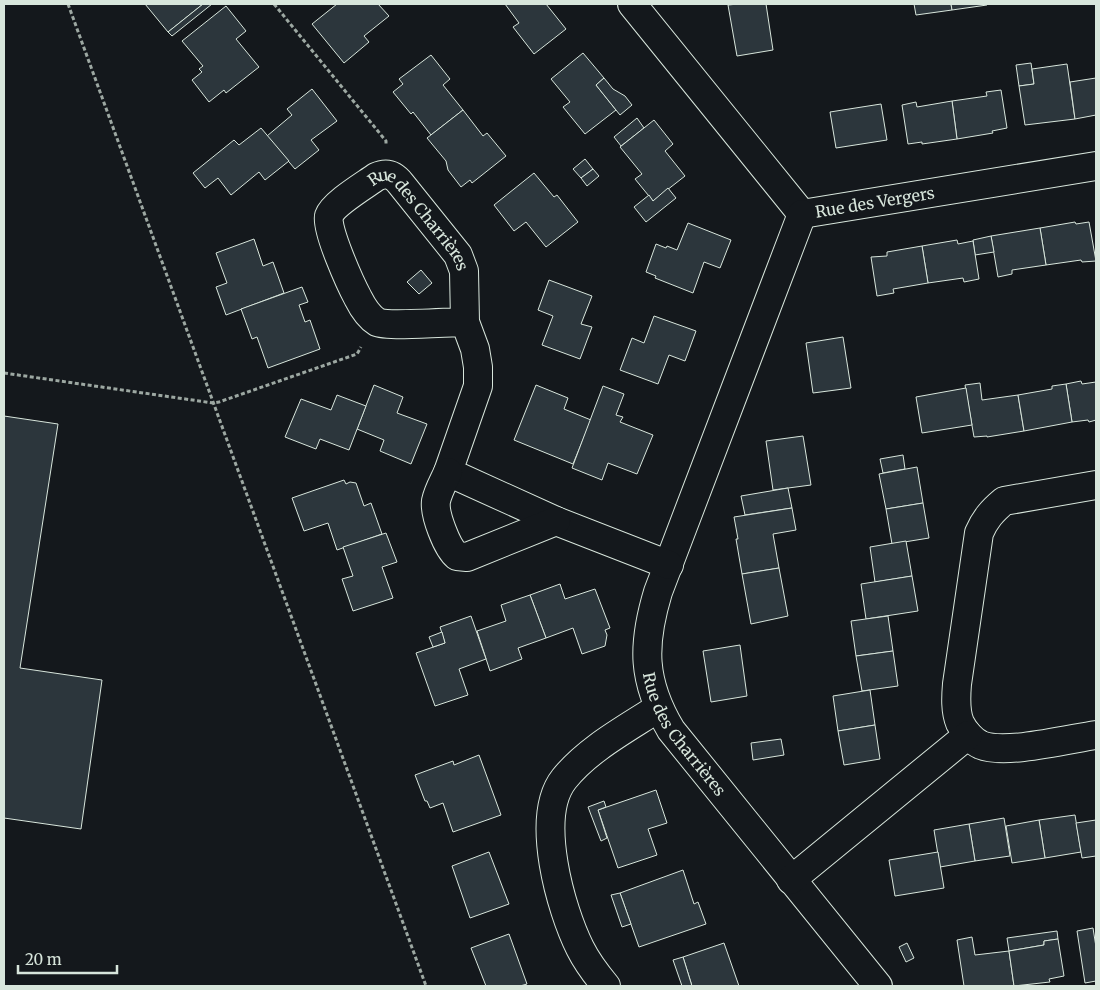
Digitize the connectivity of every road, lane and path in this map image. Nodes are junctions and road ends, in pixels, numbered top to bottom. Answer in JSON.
{"nodes":[{"id":1,"x":68,"y":4,"type":"edge"},
{"id":2,"x":274,"y":4,"type":"edge"},
{"id":3,"x":632,"y":4,"type":"edge"},
{"id":4,"x":1096,"y":166,"type":"edge"},
{"id":5,"x":391,"y":175,"type":"junction"},
{"id":6,"x":802,"y":214,"type":"junction"},
{"id":7,"x":378,"y":322,"type":"junction"},
{"id":8,"x":465,"y":322,"type":"junction"},
{"id":9,"x":4,"y":373,"type":"edge"},
{"id":10,"x":213,"y":403,"type":"junction"},
{"id":11,"x":448,"y":472,"type":"junction"},
{"id":12,"x":1096,"y":485,"type":"edge"},
{"id":13,"x":556,"y":521,"type":"junction"},
{"id":14,"x":669,"y":564,"type":"junction"},
{"id":15,"x":658,"y":708,"type":"junction"},
{"id":16,"x":968,"y":735,"type":"junction"},
{"id":17,"x":1096,"y":735,"type":"edge"},
{"id":18,"x":792,"y":880,"type":"junction"},
{"id":19,"x":426,"y":986,"type":"edge"},
{"id":20,"x":606,"y":986,"type":"edge"},
{"id":21,"x":878,"y":986,"type":"edge"}],
"edges":[{"from":1,"to":10,"type":"path"},
{"from":2,"to":5,"type":"path"},
{"from":3,"to":6,"type":"street","name":"Rue des Vergers"},
{"from":4,"to":6,"type":"street","name":"Rue des Vergers"},
{"from":5,"to":7,"type":"street","name":"Rue des Charrières"},
{"from":5,"to":8,"type":"street","name":"Rue des Charrières"},
{"from":6,"to":14,"type":"street","name":"Rue des Charrières"},
{"from":7,"to":8,"type":"street"},
{"from":7,"to":10,"type":"path"},
{"from":8,"to":11,"type":"street","name":"Rue des Charrières"},
{"from":9,"to":10,"type":"path"},
{"from":10,"to":19,"type":"path"},
{"from":11,"to":13,"type":"street"},
{"from":11,"to":13,"type":"street","name":"Rue des Charrières"},
{"from":12,"to":16,"type":"street"},
{"from":13,"to":14,"type":"street"},
{"from":14,"to":15,"type":"street","name":"Rue des Charrières"},
{"from":15,"to":18,"type":"street","name":"Rue des Charrières"},
{"from":15,"to":20,"type":"street"},
{"from":16,"to":17,"type":"street"},
{"from":16,"to":18,"type":"street"},
{"from":18,"to":21,"type":"street","name":"Rue des Charrières"}]}
